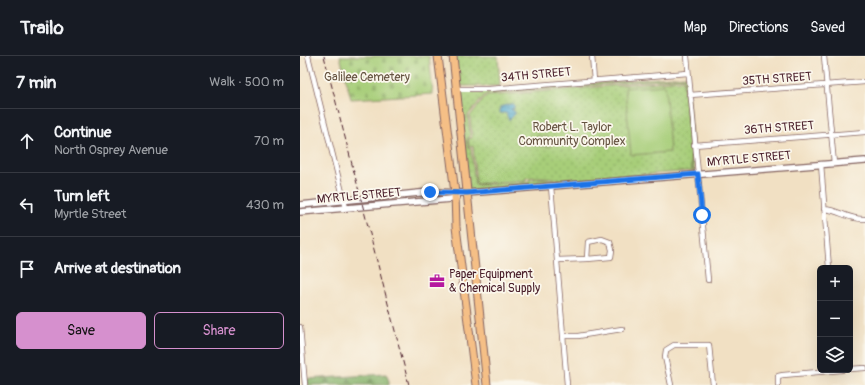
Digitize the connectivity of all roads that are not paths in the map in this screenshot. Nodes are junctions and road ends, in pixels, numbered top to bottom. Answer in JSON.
{"nodes":[{"id":1,"x":308,"y":56,"type":"edge"},
{"id":2,"x":438,"y":56,"type":"edge"},
{"id":3,"x":452,"y":56,"type":"edge"},
{"id":4,"x":592,"y":56,"type":"edge"},
{"id":5,"x":687,"y":56,"type":"edge"},
{"id":6,"x":824,"y":56,"type":"edge"},
{"id":7,"x":688,"y":73,"type":"junction"},
{"id":8,"x":594,"y":81,"type":"junction"},
{"id":9,"x":865,"y":82,"type":"edge"},
{"id":10,"x":827,"y":85,"type":"junction"},
{"id":11,"x":457,"y":89,"type":"junction"},
{"id":12,"x":690,"y":95,"type":"junction"},
{"id":13,"x":865,"y":132,"type":"edge"},
{"id":14,"x":831,"y":135,"type":"junction"},
{"id":15,"x":694,"y":145,"type":"junction"},
{"id":16,"x":865,"y":161,"type":"edge"},
{"id":17,"x":821,"y":164,"type":"junction"},
{"id":18,"x":834,"y":164,"type":"junction"},
{"id":19,"x":698,"y":174,"type":"junction"},
{"id":20,"x":551,"y":186,"type":"junction"},
{"id":21,"x":467,"y":193,"type":"junction"},
{"id":22,"x":455,"y":195,"type":"junction"},
{"id":23,"x":345,"y":201,"type":"junction"},
{"id":24,"x":300,"y":205,"type":"edge"},
{"id":25,"x":346,"y":208,"type":"junction"},
{"id":26,"x":824,"y":209,"type":"junction"},
{"id":27,"x":300,"y":212,"type":"edge"},
{"id":28,"x":865,"y":218,"type":"edge"},
{"id":29,"x":587,"y":259,"type":"junction"},
{"id":30,"x":557,"y":260,"type":"junction"},
{"id":31,"x":829,"y":265,"type":"edge"},
{"id":32,"x":708,"y":280,"type":"dead end"},
{"id":33,"x":300,"y":327,"type":"edge"},
{"id":34,"x":622,"y":329,"type":"dead end"},
{"id":35,"x":563,"y":336,"type":"junction"},
{"id":36,"x":865,"y":368,"type":"edge"},
{"id":37,"x":853,"y":369,"type":"edge"},
{"id":38,"x":817,"y":372,"type":"edge"},
{"id":39,"x":304,"y":385,"type":"edge"},
{"id":40,"x":476,"y":385,"type":"edge"},
{"id":41,"x":487,"y":385,"type":"edge"},
{"id":42,"x":567,"y":385,"type":"edge"},
{"id":43,"x":671,"y":385,"type":"edge"},
{"id":44,"x":713,"y":385,"type":"edge"},
{"id":45,"x":778,"y":385,"type":"edge"}],
"edges":[{"from":1,"to":23,"type":"street"},
{"from":2,"to":22,"type":"main road"},
{"from":3,"to":11,"type":"main road"},
{"from":4,"to":8,"type":"street"},
{"from":5,"to":7,"type":"street"},
{"from":6,"to":10,"type":"street"},
{"from":7,"to":8,"type":"street","name":"34TH STREET"},
{"from":7,"to":12,"type":"street"},
{"from":8,"to":11,"type":"street","name":"34TH STREET"},
{"from":9,"to":10,"type":"street","name":"35TH STREET"},
{"from":10,"to":12,"type":"street","name":"35TH STREET"},
{"from":10,"to":14,"type":"street"},
{"from":11,"to":21,"type":"main road"},
{"from":12,"to":15,"type":"street"},
{"from":13,"to":14,"type":"street","name":"36TH STREET"},
{"from":14,"to":15,"type":"street","name":"36TH STREET"},
{"from":14,"to":18,"type":"street"},
{"from":15,"to":19,"type":"street"},
{"from":16,"to":18,"type":"street","name":"MYRTLE STREET"},
{"from":17,"to":18,"type":"street","name":"MYRTLE STREET"},
{"from":17,"to":19,"type":"street","name":"MYRTLE STREET"},
{"from":17,"to":26,"type":"street"},
{"from":19,"to":20,"type":"street","name":"MYRTLE STREET"},
{"from":19,"to":32,"type":"street"},
{"from":20,"to":21,"type":"street","name":"MYRTLE STREET"},
{"from":20,"to":30,"type":"street"},
{"from":21,"to":22,"type":"street","name":"MYRTLE STREET"},
{"from":21,"to":41,"type":"main road"},
{"from":22,"to":23,"type":"street","name":"MYRTLE STREET"},
{"from":22,"to":25,"type":"street","name":"MYRTLE STREET"},
{"from":22,"to":40,"type":"main road"},
{"from":23,"to":24,"type":"street","name":"MYRTLE STREET"},
{"from":23,"to":25,"type":"street"},
{"from":25,"to":27,"type":"street","name":"MYRTLE STREET"},
{"from":26,"to":28,"type":"street"},
{"from":26,"to":31,"type":"street"},
{"from":29,"to":29,"type":"street"},
{"from":29,"to":30,"type":"street"},
{"from":30,"to":35,"type":"street"},
{"from":33,"to":39,"type":"street"},
{"from":34,"to":35,"type":"street"},
{"from":35,"to":42,"type":"street"},
{"from":36,"to":37,"type":"street"},
{"from":38,"to":45,"type":"street"},
{"from":43,"to":44,"type":"street"}]}
